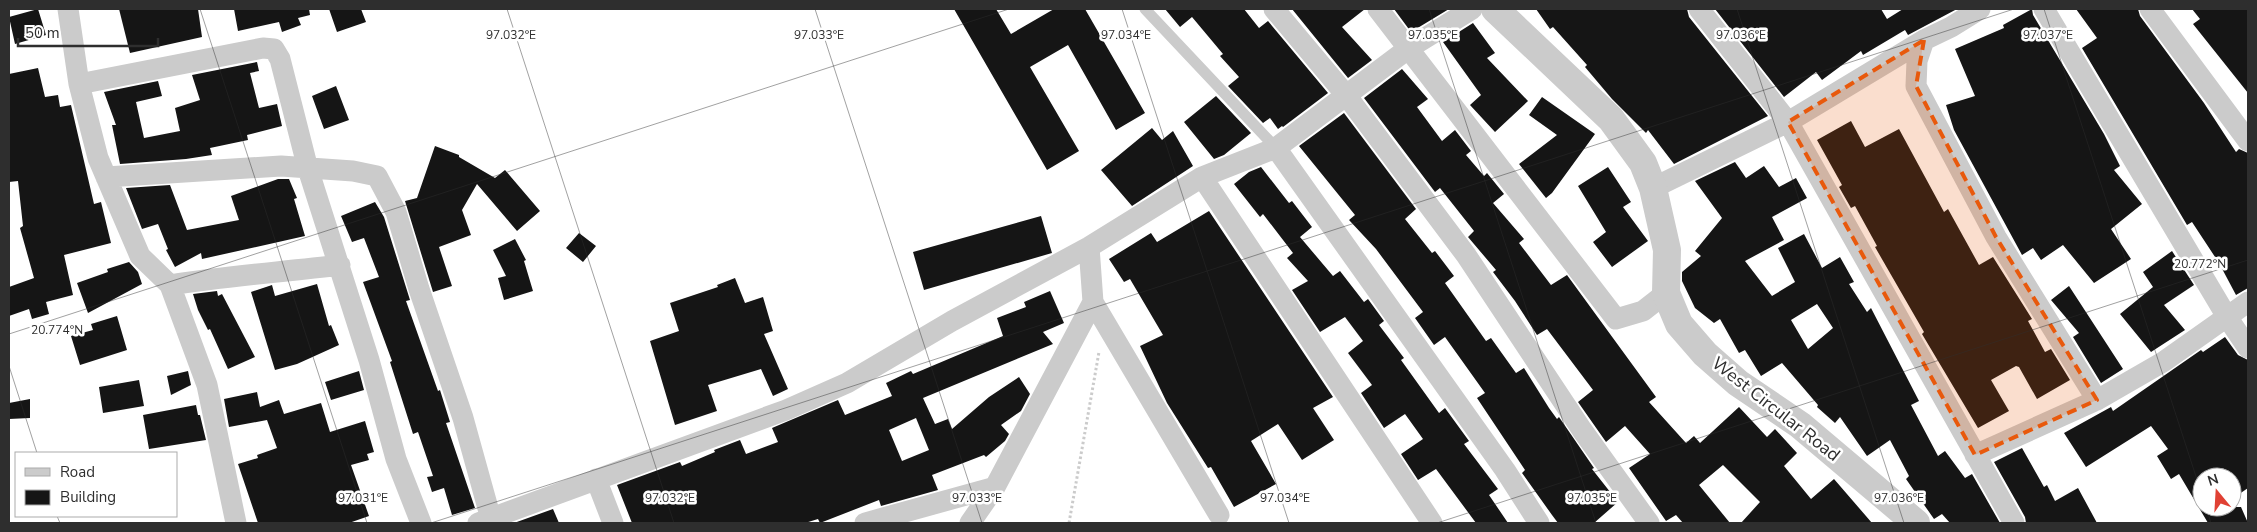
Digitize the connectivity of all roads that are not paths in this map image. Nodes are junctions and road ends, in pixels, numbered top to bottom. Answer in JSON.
{"nodes":[{"id":1,"x":68,"y":9,"type":"edge"},
{"id":2,"x":1145,"y":9,"type":"edge"},
{"id":3,"x":1274,"y":9,"type":"edge"},
{"id":4,"x":1378,"y":9,"type":"edge"},
{"id":5,"x":1472,"y":9,"type":"edge"},
{"id":6,"x":1495,"y":9,"type":"edge"},
{"id":7,"x":1699,"y":9,"type":"edge"},
{"id":8,"x":1980,"y":9,"type":"edge"},
{"id":9,"x":2044,"y":9,"type":"edge"},
{"id":10,"x":2150,"y":9,"type":"edge"},
{"id":11,"x":1924,"y":40,"type":"junction"},
{"id":12,"x":1409,"y":48,"type":"junction"},
{"id":13,"x":79,"y":84,"type":"junction"},
{"id":14,"x":1346,"y":95,"type":"junction"},
{"id":15,"x":1788,"y":122,"type":"junction"},
{"id":16,"x":2248,"y":141,"type":"edge"},
{"id":17,"x":1276,"y":148,"type":"junction"},
{"id":18,"x":308,"y":169,"type":"junction"},
{"id":19,"x":106,"y":177,"type":"junction"},
{"id":20,"x":1202,"y":177,"type":"junction"},
{"id":21,"x":1653,"y":188,"type":"junction"},
{"id":22,"x":1089,"y":247,"type":"junction"},
{"id":23,"x":340,"y":265,"type":"junction"},
{"id":24,"x":170,"y":285,"type":"junction"},
{"id":25,"x":1666,"y":293,"type":"junction"},
{"id":26,"x":1093,"y":302,"type":"junction"},
{"id":27,"x":2248,"y":302,"type":"edge"},
{"id":28,"x":2227,"y":318,"type":"junction"},
{"id":29,"x":2248,"y":348,"type":"edge"},
{"id":30,"x":2097,"y":400,"type":"junction"},
{"id":31,"x":1975,"y":456,"type":"junction"},
{"id":32,"x":596,"y":479,"type":"junction"},
{"id":33,"x":995,"y":487,"type":"junction"},
{"id":34,"x":1220,"y":515,"type":"dead end"},
{"id":35,"x":484,"y":521,"type":"edge"},
{"id":36,"x":236,"y":523,"type":"edge"},
{"id":37,"x":421,"y":523,"type":"edge"},
{"id":38,"x":613,"y":523,"type":"edge"},
{"id":39,"x":865,"y":523,"type":"edge"},
{"id":40,"x":970,"y":523,"type":"edge"},
{"id":41,"x":1432,"y":523,"type":"edge"},
{"id":42,"x":1538,"y":523,"type":"edge"},
{"id":43,"x":1649,"y":523,"type":"edge"},
{"id":44,"x":1916,"y":523,"type":"edge"},
{"id":45,"x":2014,"y":523,"type":"edge"}],
"edges":[{"from":1,"to":13,"type":"street"},
{"from":2,"to":17,"type":"lane"},
{"from":3,"to":14,"type":"street"},
{"from":4,"to":12,"type":"street"},
{"from":5,"to":12,"type":"street"},
{"from":6,"to":21,"type":"street","name":"West Circular Road"},
{"from":7,"to":15,"type":"street"},
{"from":8,"to":11,"type":"street"},
{"from":9,"to":28,"type":"street"},
{"from":10,"to":16,"type":"street"},
{"from":11,"to":15,"type":"street"},
{"from":11,"to":30,"type":"street"},
{"from":12,"to":14,"type":"street"},
{"from":12,"to":25,"type":"street"},
{"from":13,"to":18,"type":"street"},
{"from":13,"to":19,"type":"street"},
{"from":14,"to":17,"type":"street"},
{"from":14,"to":43,"type":"street"},
{"from":15,"to":21,"type":"street"},
{"from":15,"to":31,"type":"street"},
{"from":17,"to":20,"type":"street"},
{"from":17,"to":42,"type":"street"},
{"from":18,"to":19,"type":"street"},
{"from":18,"to":23,"type":"street"},
{"from":18,"to":35,"type":"street"},
{"from":19,"to":24,"type":"street"},
{"from":20,"to":22,"type":"street"},
{"from":20,"to":41,"type":"street"},
{"from":21,"to":25,"type":"street","name":"West Circular Road"},
{"from":22,"to":26,"type":"street"},
{"from":22,"to":32,"type":"street"},
{"from":23,"to":24,"type":"street"},
{"from":23,"to":37,"type":"street"},
{"from":24,"to":36,"type":"street"},
{"from":25,"to":44,"type":"street","name":"West Circular Road"},
{"from":26,"to":33,"type":"street"},
{"from":26,"to":34,"type":"street"},
{"from":27,"to":28,"type":"street"},
{"from":28,"to":29,"type":"street"},
{"from":28,"to":30,"type":"street"},
{"from":30,"to":31,"type":"street"},
{"from":31,"to":45,"type":"street"},
{"from":32,"to":35,"type":"street"},
{"from":32,"to":38,"type":"street"},
{"from":33,"to":39,"type":"street"},
{"from":33,"to":40,"type":"street"}]}
